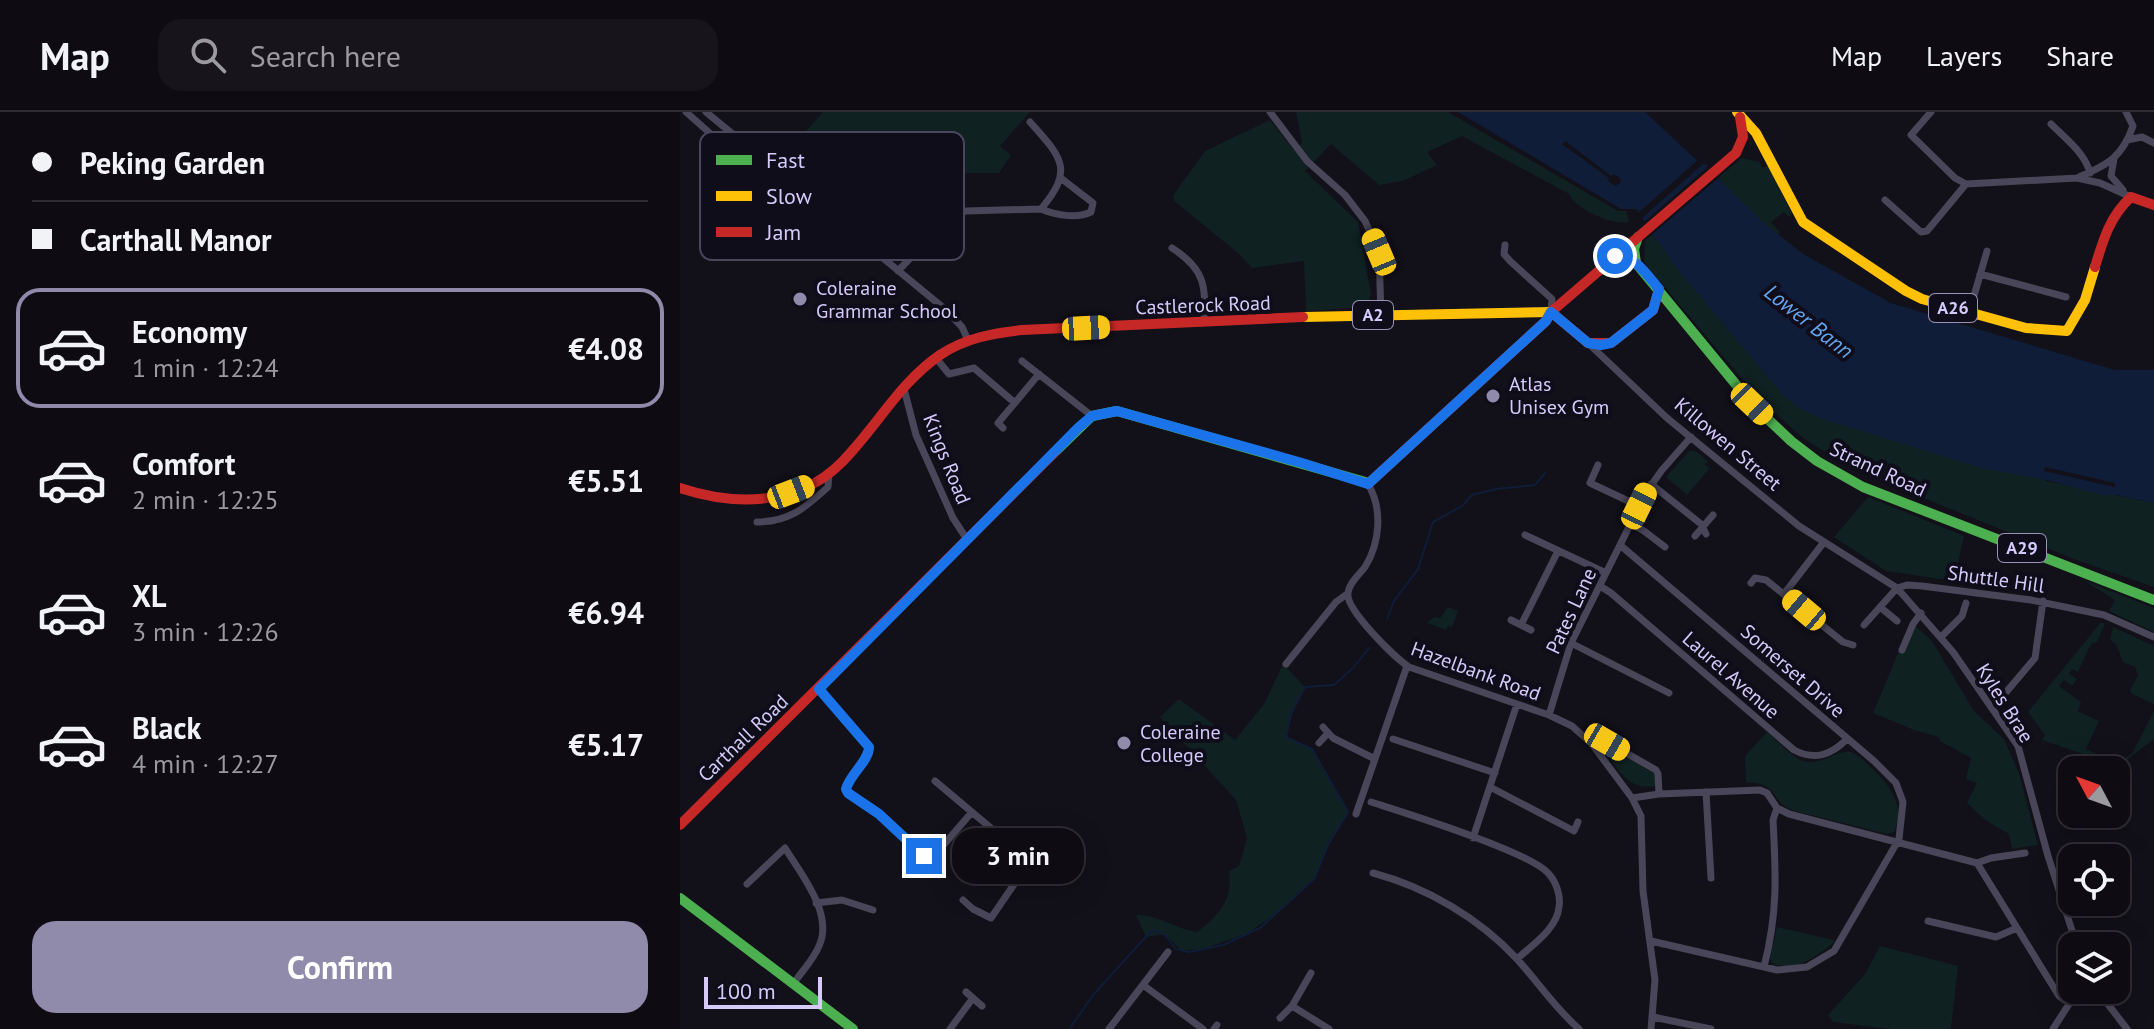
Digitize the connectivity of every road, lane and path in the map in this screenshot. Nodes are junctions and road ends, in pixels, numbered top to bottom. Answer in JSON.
{"nodes":[{"id":1,"x":686,"y":112,"type":"edge"},
{"id":2,"x":706,"y":112,"type":"edge"},
{"id":3,"x":1270,"y":112,"type":"edge"},
{"id":4,"x":1931,"y":112,"type":"edge"},
{"id":5,"x":1738,"y":113,"type":"edge"},
{"id":6,"x":2128,"y":113,"type":"edge"},
{"id":7,"x":1030,"y":122,"type":"dead end"},
{"id":8,"x":2051,"y":124,"type":"dead end"},
{"id":9,"x":708,"y":132,"type":"edge"},
{"id":10,"x":730,"y":132,"type":"edge"},
{"id":11,"x":2127,"y":140,"type":"junction"},
{"id":12,"x":2154,"y":143,"type":"edge"},
{"id":13,"x":1736,"y":153,"type":"junction"},
{"id":14,"x":2114,"y":158,"type":"junction"},
{"id":15,"x":1771,"y":161,"type":"junction"},
{"id":16,"x":2090,"y":173,"type":"junction"},
{"id":17,"x":2077,"y":178,"type":"junction"},
{"id":18,"x":1062,"y":179,"type":"junction"},
{"id":19,"x":1966,"y":184,"type":"junction"},
{"id":20,"x":2131,"y":197,"type":"junction"},
{"id":21,"x":1885,"y":200,"type":"dead end"},
{"id":22,"x":2154,"y":205,"type":"edge"},
{"id":23,"x":1041,"y":209,"type":"junction"},
{"id":24,"x":964,"y":212,"type":"edge"},
{"id":25,"x":1634,"y":244,"type":"junction"},
{"id":26,"x":1505,"y":245,"type":"dead end"},
{"id":27,"x":1172,"y":248,"type":"dead end"},
{"id":28,"x":1987,"y":251,"type":"dead end"},
{"id":29,"x":1615,"y":256,"type":"junction"},
{"id":30,"x":885,"y":260,"type":"edge"},
{"id":31,"x":908,"y":260,"type":"edge"},
{"id":32,"x":1636,"y":263,"type":"junction"},
{"id":33,"x":898,"y":271,"type":"junction"},
{"id":34,"x":1980,"y":274,"type":"junction"},
{"id":35,"x":1659,"y":289,"type":"junction"},
{"id":36,"x":2066,"y":297,"type":"dead end"},
{"id":37,"x":1653,"y":310,"type":"junction"},
{"id":38,"x":1551,"y":312,"type":"junction"},
{"id":39,"x":1969,"y":313,"type":"junction"},
{"id":40,"x":1381,"y":315,"type":"junction"},
{"id":41,"x":1680,"y":316,"type":"junction"},
{"id":42,"x":1204,"y":322,"type":"junction"},
{"id":43,"x":968,"y":340,"type":"junction"},
{"id":44,"x":1588,"y":343,"type":"junction"},
{"id":45,"x":1611,"y":343,"type":"junction"},
{"id":46,"x":936,"y":358,"type":"junction"},
{"id":47,"x":1022,"y":361,"type":"dead end"},
{"id":48,"x":1615,"y":367,"type":"junction"},
{"id":49,"x":1039,"y":374,"type":"junction"},
{"id":50,"x":904,"y":389,"type":"junction"},
{"id":51,"x":1015,"y":403,"type":"junction"},
{"id":52,"x":1092,"y":416,"type":"junction"},
{"id":53,"x":1003,"y":428,"type":"dead end"},
{"id":54,"x":1691,"y":437,"type":"junction"},
{"id":55,"x":1598,"y":465,"type":"dead end"},
{"id":56,"x":829,"y":472,"type":"junction"},
{"id":57,"x":1368,"y":484,"type":"junction"},
{"id":58,"x":1651,"y":484,"type":"junction"},
{"id":59,"x":680,"y":488,"type":"edge"},
{"id":60,"x":791,"y":492,"type":"junction"},
{"id":61,"x":1639,"y":506,"type":"junction"},
{"id":62,"x":801,"y":510,"type":"junction"},
{"id":63,"x":1713,"y":515,"type":"dead end"},
{"id":64,"x":757,"y":522,"type":"dead end"},
{"id":65,"x":1631,"y":524,"type":"junction"},
{"id":66,"x":1704,"y":531,"type":"junction"},
{"id":67,"x":1525,"y":535,"type":"dead end"},
{"id":68,"x":1695,"y":536,"type":"dead end"},
{"id":69,"x":966,"y":538,"type":"junction"},
{"id":70,"x":1824,"y":542,"type":"junction"},
{"id":71,"x":1620,"y":545,"type":"junction"},
{"id":72,"x":1665,"y":547,"type":"dead end"},
{"id":73,"x":1558,"y":551,"type":"junction"},
{"id":74,"x":1606,"y":573,"type":"junction"},
{"id":75,"x":1751,"y":583,"type":"dead end"},
{"id":76,"x":1600,"y":586,"type":"junction"},
{"id":77,"x":1922,"y":586,"type":"junction"},
{"id":78,"x":1897,"y":588,"type":"junction"},
{"id":79,"x":1347,"y":594,"type":"junction"},
{"id":80,"x":1784,"y":594,"type":"junction"},
{"id":81,"x":2154,"y":600,"type":"edge"},
{"id":82,"x":2043,"y":601,"type":"junction"},
{"id":83,"x":1966,"y":603,"type":"dead end"},
{"id":84,"x":1914,"y":605,"type":"junction"},
{"id":85,"x":1880,"y":607,"type":"junction"},
{"id":86,"x":1921,"y":613,"type":"junction"},
{"id":87,"x":1511,"y":620,"type":"dead end"},
{"id":88,"x":1897,"y":621,"type":"dead end"},
{"id":89,"x":1521,"y":625,"type":"junction"},
{"id":90,"x":1864,"y":625,"type":"dead end"},
{"id":91,"x":1531,"y":630,"type":"dead end"},
{"id":92,"x":1941,"y":637,"type":"junction"},
{"id":93,"x":2154,"y":637,"type":"edge"},
{"id":94,"x":1571,"y":643,"type":"junction"},
{"id":95,"x":1853,"y":645,"type":"dead end"},
{"id":96,"x":1902,"y":650,"type":"dead end"},
{"id":97,"x":1286,"y":664,"type":"dead end"},
{"id":98,"x":1407,"y":666,"type":"junction"},
{"id":99,"x":819,"y":689,"type":"junction"},
{"id":100,"x":1669,"y":693,"type":"dead end"},
{"id":101,"x":2002,"y":697,"type":"dead end"},
{"id":102,"x":1517,"y":704,"type":"junction"},
{"id":103,"x":1549,"y":715,"type":"junction"},
{"id":104,"x":1393,"y":739,"type":"dead end"},
{"id":105,"x":1847,"y":739,"type":"junction"},
{"id":106,"x":1319,"y":743,"type":"dead end"},
{"id":107,"x":1592,"y":744,"type":"junction"},
{"id":108,"x":1375,"y":759,"type":"junction"},
{"id":109,"x":1495,"y":773,"type":"junction"},
{"id":110,"x":935,"y":781,"type":"dead end"},
{"id":111,"x":1490,"y":787,"type":"junction"},
{"id":112,"x":1706,"y":792,"type":"junction"},
{"id":113,"x":1659,"y":794,"type":"junction"},
{"id":114,"x":1632,"y":798,"type":"junction"},
{"id":115,"x":1371,"y":802,"type":"dead end"},
{"id":116,"x":1777,"y":808,"type":"junction"},
{"id":117,"x":972,"y":812,"type":"junction"},
{"id":118,"x":1356,"y":814,"type":"dead end"},
{"id":119,"x":1578,"y":822,"type":"dead end"},
{"id":120,"x":680,"y":825,"type":"edge"},
{"id":121,"x":1473,"y":838,"type":"junction"},
{"id":122,"x":1896,"y":843,"type":"junction"},
{"id":123,"x":2025,"y":853,"type":"dead end"},
{"id":124,"x":1977,"y":863,"type":"junction"},
{"id":125,"x":1373,"y":873,"type":"dead end"},
{"id":126,"x":1711,"y":878,"type":"dead end"},
{"id":127,"x":747,"y":884,"type":"dead end"},
{"id":128,"x":680,"y":898,"type":"edge"},
{"id":129,"x":963,"y":900,"type":"dead end"},
{"id":130,"x":816,"y":903,"type":"junction"},
{"id":131,"x":867,"y":911,"type":"dead end"},
{"id":132,"x":1928,"y":921,"type":"dead end"},
{"id":133,"x":2017,"y":928,"type":"junction"},
{"id":134,"x":2072,"y":932,"type":"edge"},
{"id":135,"x":1651,"y":941,"type":"junction"},
{"id":136,"x":1168,"y":952,"type":"dead end"},
{"id":137,"x":1517,"y":959,"type":"junction"},
{"id":138,"x":1764,"y":967,"type":"junction"},
{"id":139,"x":1311,"y":973,"type":"dead end"},
{"id":140,"x":794,"y":983,"type":"junction"},
{"id":141,"x":1143,"y":985,"type":"junction"},
{"id":142,"x":966,"y":992,"type":"dead end"},
{"id":143,"x":2058,"y":994,"type":"edge"},
{"id":144,"x":973,"y":998,"type":"junction"},
{"id":145,"x":2068,"y":1004,"type":"edge"},
{"id":146,"x":2108,"y":1004,"type":"edge"},
{"id":147,"x":982,"y":1006,"type":"dead end"},
{"id":148,"x":1292,"y":1006,"type":"junction"},
{"id":149,"x":1653,"y":1017,"type":"junction"},
{"id":150,"x":1280,"y":1018,"type":"dead end"},
{"id":151,"x":853,"y":1029,"type":"edge"},
{"id":152,"x":950,"y":1029,"type":"edge"},
{"id":153,"x":1109,"y":1029,"type":"edge"},
{"id":154,"x":1203,"y":1029,"type":"edge"},
{"id":155,"x":1329,"y":1029,"type":"edge"},
{"id":156,"x":1579,"y":1029,"type":"edge"},
{"id":157,"x":1651,"y":1029,"type":"edge"},
{"id":158,"x":1711,"y":1029,"type":"edge"},
{"id":159,"x":2053,"y":1029,"type":"edge"},
{"id":160,"x":2127,"y":1029,"type":"edge"}],
"edges":[{"from":1,"to":9,"type":"street"},
{"from":2,"to":10,"type":"street"},
{"from":3,"to":40,"type":"street"},
{"from":4,"to":19,"type":"street"},
{"from":5,"to":13,"type":"main road"},
{"from":5,"to":15,"type":"main road","number":"A26"},
{"from":6,"to":11,"type":"street"},
{"from":7,"to":18,"type":"street"},
{"from":8,"to":16,"type":"street"},
{"from":11,"to":12,"type":"street"},
{"from":11,"to":14,"type":"street"},
{"from":13,"to":15,"type":"main road"},
{"from":13,"to":25,"type":"main road"},
{"from":14,"to":16,"type":"street"},
{"from":14,"to":20,"type":"street"},
{"from":15,"to":39,"type":"main road","number":"A26"},
{"from":16,"to":17,"type":"street"},
{"from":17,"to":19,"type":"street"},
{"from":17,"to":20,"type":"street"},
{"from":18,"to":23,"type":"street"},
{"from":18,"to":23,"type":"street"},
{"from":19,"to":21,"type":"street"},
{"from":20,"to":22,"type":"main road"},
{"from":20,"to":39,"type":"main road","number":"A26"},
{"from":23,"to":24,"type":"street"},
{"from":25,"to":29,"type":"main road"},
{"from":25,"to":32,"type":"main road"},
{"from":26,"to":38,"type":"street"},
{"from":27,"to":42,"type":"street"},
{"from":28,"to":34,"type":"street"},
{"from":29,"to":32,"type":"main road"},
{"from":29,"to":38,"type":"main road"},
{"from":30,"to":33,"type":"street"},
{"from":31,"to":33,"type":"street"},
{"from":32,"to":35,"type":"main road","name":"Strand Road","number":"A29"},
{"from":33,"to":43,"type":"street"},
{"from":34,"to":36,"type":"street"},
{"from":34,"to":39,"type":"street"},
{"from":35,"to":37,"type":"main road"},
{"from":35,"to":41,"type":"main road","name":"Strand Road","number":"A29"},
{"from":37,"to":41,"type":"main road"},
{"from":37,"to":45,"type":"main road"},
{"from":38,"to":40,"type":"main road","name":"Castlerock Road","number":"A2"},
{"from":38,"to":44,"type":"main road","name":"Killowen Street"},
{"from":38,"to":57,"type":"main road"},
{"from":40,"to":42,"type":"main road","name":"Castlerock Road","number":"A2"},
{"from":41,"to":81,"type":"main road","name":"Strand Road","number":"A29"},
{"from":42,"to":43,"type":"main road","name":"Castlerock Road","number":"A2"},
{"from":43,"to":46,"type":"main road","name":"Castlerock Road","number":"A2"},
{"from":44,"to":45,"type":"main road"},
{"from":44,"to":48,"type":"street","name":"Killowen Street"},
{"from":45,"to":48,"type":"street"},
{"from":46,"to":50,"type":"main road","name":"Castlerock Road","number":"A2"},
{"from":46,"to":51,"type":"street"},
{"from":47,"to":49,"type":"street"},
{"from":48,"to":54,"type":"street","name":"Killowen Street"},
{"from":49,"to":51,"type":"street"},
{"from":49,"to":52,"type":"street"},
{"from":50,"to":56,"type":"main road","name":"Castlerock Road","number":"A2"},
{"from":50,"to":69,"type":"street","name":"Kings Road"},
{"from":51,"to":53,"type":"street"},
{"from":52,"to":57,"type":"main road"},
{"from":52,"to":69,"type":"main road","name":"Carthall Road"},
{"from":54,"to":58,"type":"street","name":"Pates Lane"},
{"from":54,"to":70,"type":"street","name":"Killowen Street"},
{"from":55,"to":61,"type":"street"},
{"from":56,"to":60,"type":"main road","name":"Castlerock Road","number":"A2"},
{"from":56,"to":62,"type":"street"},
{"from":57,"to":79,"type":"street"},
{"from":58,"to":61,"type":"street","name":"Pates Lane"},
{"from":58,"to":66,"type":"street"},
{"from":59,"to":60,"type":"main road","name":"Castlerock Road","number":"A2"},
{"from":60,"to":62,"type":"street"},
{"from":61,"to":65,"type":"street","name":"Pates Lane"},
{"from":62,"to":64,"type":"street"},
{"from":63,"to":66,"type":"street"},
{"from":65,"to":71,"type":"street","name":"Pates Lane"},
{"from":65,"to":72,"type":"street"},
{"from":66,"to":68,"type":"street"},
{"from":67,"to":73,"type":"street"},
{"from":69,"to":99,"type":"main road","name":"Carthall Road"},
{"from":70,"to":78,"type":"street","name":"Killowen Street"},
{"from":70,"to":80,"type":"street"},
{"from":71,"to":74,"type":"street","name":"Pates Lane"},
{"from":71,"to":105,"type":"street","name":"Somerset Drive"},
{"from":73,"to":74,"type":"street"},
{"from":73,"to":89,"type":"street"},
{"from":74,"to":76,"type":"street","name":"Pates Lane"},
{"from":75,"to":80,"type":"street"},
{"from":76,"to":94,"type":"street","name":"Pates Lane"},
{"from":76,"to":105,"type":"street","name":"Laurel Avenue"},
{"from":77,"to":78,"type":"street","name":"Shuttle Hill"},
{"from":77,"to":82,"type":"street","name":"Shuttle Hill"},
{"from":77,"to":84,"type":"street","name":"Shuttle Hill"},
{"from":78,"to":84,"type":"street","name":"Kyles Brae"},
{"from":78,"to":85,"type":"street"},
{"from":79,"to":97,"type":"street"},
{"from":79,"to":98,"type":"street","name":"Hazelbank Road"},
{"from":80,"to":95,"type":"street"},
{"from":82,"to":93,"type":"street","name":"Shuttle Hill"},
{"from":82,"to":101,"type":"street"},
{"from":83,"to":92,"type":"street"},
{"from":84,"to":86,"type":"street","name":"Kyles Brae"},
{"from":85,"to":88,"type":"street"},
{"from":85,"to":90,"type":"street"},
{"from":86,"to":92,"type":"street","name":"Kyles Brae"},
{"from":86,"to":96,"type":"street"},
{"from":87,"to":89,"type":"street"},
{"from":89,"to":91,"type":"street"},
{"from":92,"to":134,"type":"street","name":"Kyles Brae"},
{"from":94,"to":100,"type":"street"},
{"from":94,"to":103,"type":"street","name":"Pates Lane"},
{"from":98,"to":102,"type":"street","name":"Hazelbank Road"},
{"from":98,"to":108,"type":"street"},
{"from":99,"to":117,"type":"street"},
{"from":99,"to":120,"type":"main road","name":"Carthall Road"},
{"from":102,"to":103,"type":"street","name":"Hazelbank Road"},
{"from":102,"to":109,"type":"street"},
{"from":103,"to":107,"type":"street","name":"Hazelbank Road"},
{"from":104,"to":109,"type":"street"},
{"from":105,"to":122,"type":"street","name":"Somerset Drive"},
{"from":106,"to":108,"type":"street"},
{"from":107,"to":113,"type":"street","name":"Hazelbank Road"},
{"from":107,"to":114,"type":"street","name":"Hazelbank Road"},
{"from":108,"to":118,"type":"street"},
{"from":109,"to":111,"type":"street"},
{"from":110,"to":117,"type":"street"},
{"from":111,"to":119,"type":"street"},
{"from":111,"to":121,"type":"street"},
{"from":112,"to":113,"type":"street"},
{"from":112,"to":116,"type":"street"},
{"from":112,"to":126,"type":"street"},
{"from":113,"to":114,"type":"street"},
{"from":114,"to":135,"type":"street","name":"Hazelbank Road"},
{"from":115,"to":121,"type":"street"},
{"from":116,"to":122,"type":"street"},
{"from":116,"to":138,"type":"street"},
{"from":117,"to":129,"type":"street"},
{"from":121,"to":137,"type":"street"},
{"from":122,"to":124,"type":"street"},
{"from":122,"to":138,"type":"street","name":"Somerset Drive"},
{"from":123,"to":124,"type":"street"},
{"from":124,"to":133,"type":"street"},
{"from":125,"to":137,"type":"street"},
{"from":127,"to":130,"type":"street"},
{"from":128,"to":140,"type":"main road"},
{"from":130,"to":131,"type":"street"},
{"from":130,"to":140,"type":"street"},
{"from":132,"to":133,"type":"street"},
{"from":133,"to":143,"type":"street"},
{"from":135,"to":138,"type":"street","name":"Somerset Drive"},
{"from":135,"to":149,"type":"street","name":"Hazelbank Road"},
{"from":136,"to":141,"type":"street"},
{"from":137,"to":156,"type":"street"},
{"from":139,"to":148,"type":"street"},
{"from":140,"to":151,"type":"main road"},
{"from":141,"to":153,"type":"street"},
{"from":141,"to":154,"type":"street"},
{"from":142,"to":144,"type":"street"},
{"from":144,"to":147,"type":"street"},
{"from":144,"to":152,"type":"street"},
{"from":145,"to":159,"type":"street"},
{"from":146,"to":160,"type":"street"},
{"from":148,"to":150,"type":"street"},
{"from":148,"to":155,"type":"street"},
{"from":149,"to":157,"type":"street","name":"Hazelbank Road"},
{"from":149,"to":158,"type":"street"}]}
